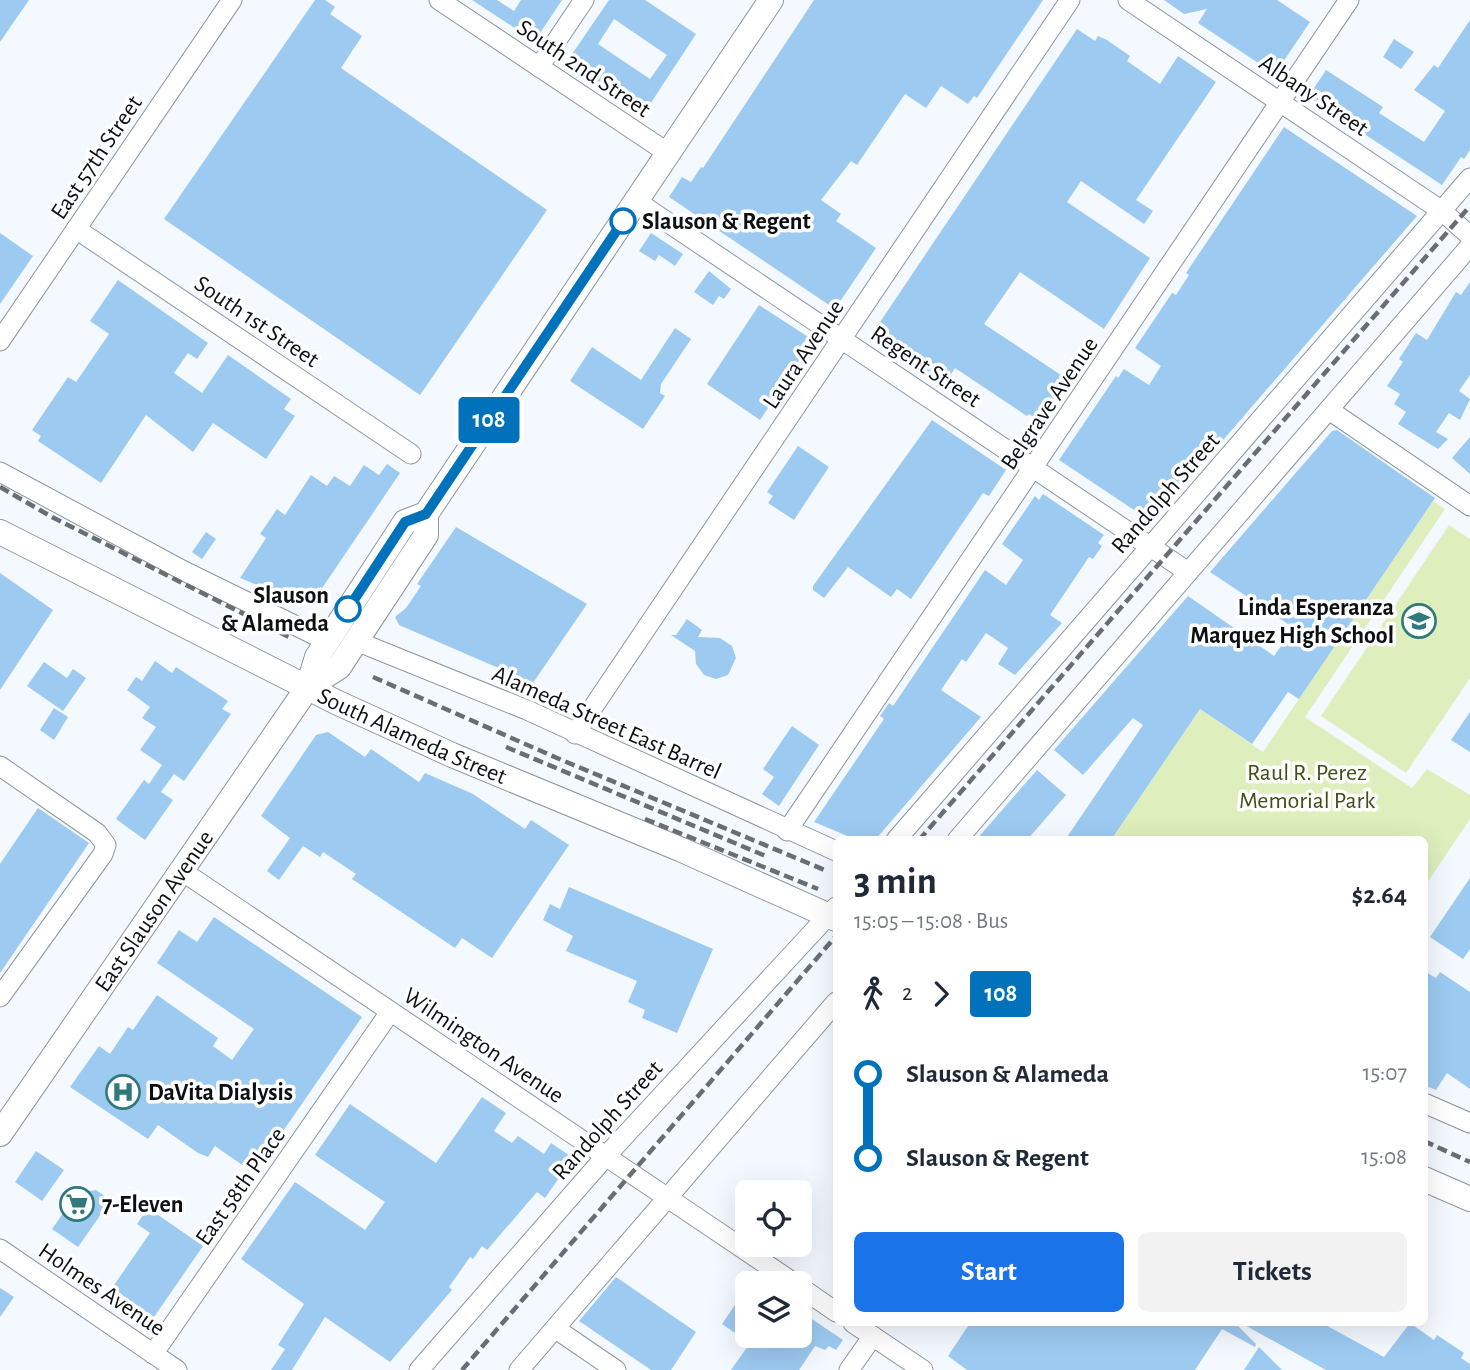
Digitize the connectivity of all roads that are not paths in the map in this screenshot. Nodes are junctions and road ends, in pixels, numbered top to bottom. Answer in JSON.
{"nodes":[{"id":1,"x":232,"y":0,"type":"edge"},
{"id":2,"x":439,"y":0,"type":"edge"},
{"id":3,"x":584,"y":0,"type":"edge"},
{"id":4,"x":771,"y":0,"type":"edge"},
{"id":5,"x":1070,"y":0,"type":"edge"},
{"id":6,"x":1128,"y":0,"type":"edge"},
{"id":7,"x":1349,"y":0,"type":"edge"},
{"id":8,"x":539,"y":67,"type":"junction"},
{"id":9,"x":1281,"y":103,"type":"junction"},
{"id":10,"x":668,"y":153,"type":"junction"},
{"id":11,"x":1470,"y":178,"type":"edge"},
{"id":12,"x":636,"y":201,"type":"junction"},
{"id":13,"x":1441,"y":211,"type":"junction"},
{"id":14,"x":76,"y":229,"type":"junction"},
{"id":15,"x":1470,"y":236,"type":"edge"},
{"id":16,"x":1470,"y":246,"type":"edge"},
{"id":17,"x":842,"y":340,"type":"junction"},
{"id":18,"x":0,"y":341,"type":"edge"},
{"id":19,"x":1329,"y":410,"type":"junction"},
{"id":20,"x":411,"y":454,"type":"dead end"},
{"id":21,"x":1034,"y":469,"type":"junction"},
{"id":22,"x":0,"y":472,"type":"edge"},
{"id":23,"x":1470,"y":506,"type":"edge"},
{"id":24,"x":426,"y":514,"type":"junction"},
{"id":25,"x":0,"y":532,"type":"edge"},
{"id":26,"x":1150,"y":547,"type":"junction"},
{"id":27,"x":1188,"y":572,"type":"junction"},
{"id":28,"x":327,"y":641,"type":"junction"},
{"id":29,"x":356,"y":642,"type":"junction"},
{"id":30,"x":308,"y":687,"type":"junction"},
{"id":31,"x":575,"y":734,"type":"junction"},
{"id":32,"x":0,"y":766,"type":"edge"},
{"id":33,"x":788,"y":831,"type":"junction"},
{"id":34,"x":899,"y":836,"type":"edge"},
{"id":35,"x":960,"y":836,"type":"edge"},
{"id":36,"x":833,"y":850,"type":"edge"},
{"id":37,"x":182,"y":871,"type":"junction"},
{"id":38,"x":833,"y":914,"type":"edge"},
{"id":39,"x":833,"y":915,"type":"edge"},
{"id":40,"x":0,"y":997,"type":"edge"},
{"id":41,"x":833,"y":1005,"type":"edge"},
{"id":42,"x":390,"y":1012,"type":"junction"},
{"id":43,"x":1428,"y":1105,"type":"edge"},
{"id":44,"x":1470,"y":1123,"type":"edge"},
{"id":45,"x":0,"y":1133,"type":"edge"},
{"id":46,"x":606,"y":1156,"type":"junction"},
{"id":47,"x":1428,"y":1181,"type":"edge"},
{"id":48,"x":667,"y":1198,"type":"junction"},
{"id":49,"x":1470,"y":1199,"type":"edge"},
{"id":50,"x":0,"y":1249,"type":"edge"},
{"id":51,"x":775,"y":1271,"type":"edge"},
{"id":52,"x":812,"y":1295,"type":"edge"},
{"id":53,"x":833,"y":1310,"type":"edge"},
{"id":54,"x":858,"y":1326,"type":"edge"},
{"id":55,"x":556,"y":1329,"type":"junction"},
{"id":56,"x":873,"y":1336,"type":"junction"},
{"id":57,"x":153,"y":1354,"type":"junction"},
{"id":58,"x":177,"y":1370,"type":"edge"},
{"id":59,"x":419,"y":1370,"type":"edge"},
{"id":60,"x":519,"y":1370,"type":"edge"},
{"id":61,"x":616,"y":1370,"type":"edge"},
{"id":62,"x":849,"y":1370,"type":"edge"},
{"id":63,"x":923,"y":1370,"type":"edge"}],
"edges":[{"from":1,"to":14,"type":"street","name":"East 57th Street"},
{"from":2,"to":8,"type":"street","name":"South 2nd Street"},
{"from":3,"to":8,"type":"street"},
{"from":4,"to":10,"type":"main road","name":"East Slauson Avenue"},
{"from":5,"to":17,"type":"street","name":"Laura Avenue"},
{"from":6,"to":9,"type":"street","name":"Albany Street"},
{"from":7,"to":9,"type":"street","name":"Belgrave Avenue"},
{"from":8,"to":10,"type":"street","name":"South 2nd Street"},
{"from":9,"to":13,"type":"street","name":"Albany Street"},
{"from":9,"to":21,"type":"street","name":"Belgrave Avenue"},
{"from":10,"to":12,"type":"main road","name":"East Slauson Avenue"},
{"from":11,"to":13,"type":"street","name":"Randolph Street"},
{"from":12,"to":17,"type":"street","name":"Regent Street"},
{"from":12,"to":24,"type":"main road","name":"East Slauson Avenue"},
{"from":13,"to":15,"type":"street","name":"Albany Street"},
{"from":13,"to":26,"type":"street","name":"Randolph Street"},
{"from":14,"to":18,"type":"street","name":"East 57th Street"},
{"from":14,"to":20,"type":"street","name":"South 1st Street"},
{"from":16,"to":19,"type":"street"},
{"from":17,"to":21,"type":"street","name":"Regent Street"},
{"from":17,"to":31,"type":"street","name":"Laura Avenue"},
{"from":19,"to":23,"type":"street"},
{"from":19,"to":27,"type":"street"},
{"from":21,"to":26,"type":"street","name":"Regent Street"},
{"from":21,"to":33,"type":"street","name":"Belgrave Avenue"},
{"from":22,"to":28,"type":"street"},
{"from":24,"to":28,"type":"main road","name":"East Slauson Avenue"},
{"from":24,"to":29,"type":"main road","name":"East Slauson Avenue"},
{"from":25,"to":30,"type":"main road","name":"South Alameda Street"},
{"from":26,"to":27,"type":"street","name":"Regent Street"},
{"from":26,"to":34,"type":"street","name":"Randolph Street"},
{"from":27,"to":35,"type":"street"},
{"from":28,"to":30,"type":"main road","name":"East Slauson Avenue"},
{"from":29,"to":30,"type":"main road","name":"East Slauson Avenue"},
{"from":29,"to":31,"type":"street","name":"Alameda Street East Barrel"},
{"from":30,"to":37,"type":"main road","name":"East Slauson Avenue"},
{"from":30,"to":38,"type":"main road","name":"South Alameda Street"},
{"from":31,"to":33,"type":"street","name":"Alameda Street East Barrel"},
{"from":32,"to":40,"type":"street"},
{"from":33,"to":36,"type":"street","name":"Alameda Street East Barrel"},
{"from":37,"to":42,"type":"street","name":"Wilmington Avenue"},
{"from":37,"to":45,"type":"main road","name":"East Slauson Avenue"},
{"from":39,"to":46,"type":"street","name":"Randolph Street"},
{"from":41,"to":48,"type":"street"},
{"from":42,"to":46,"type":"street","name":"Wilmington Avenue"},
{"from":42,"to":57,"type":"street","name":"East 58th Place"},
{"from":43,"to":44,"type":"street"},
{"from":46,"to":48,"type":"street","name":"Wilmington Avenue"},
{"from":46,"to":59,"type":"street","name":"Randolph Street"},
{"from":47,"to":49,"type":"main road"},
{"from":48,"to":51,"type":"street","name":"Wilmington Avenue"},
{"from":48,"to":55,"type":"street"},
{"from":50,"to":57,"type":"street","name":"Holmes Avenue"},
{"from":52,"to":53,"type":"street"},
{"from":54,"to":56,"type":"street"},
{"from":55,"to":60,"type":"street"},
{"from":55,"to":61,"type":"street"},
{"from":56,"to":62,"type":"street"},
{"from":56,"to":63,"type":"street"},
{"from":57,"to":58,"type":"street","name":"Holmes Avenue"}]}
